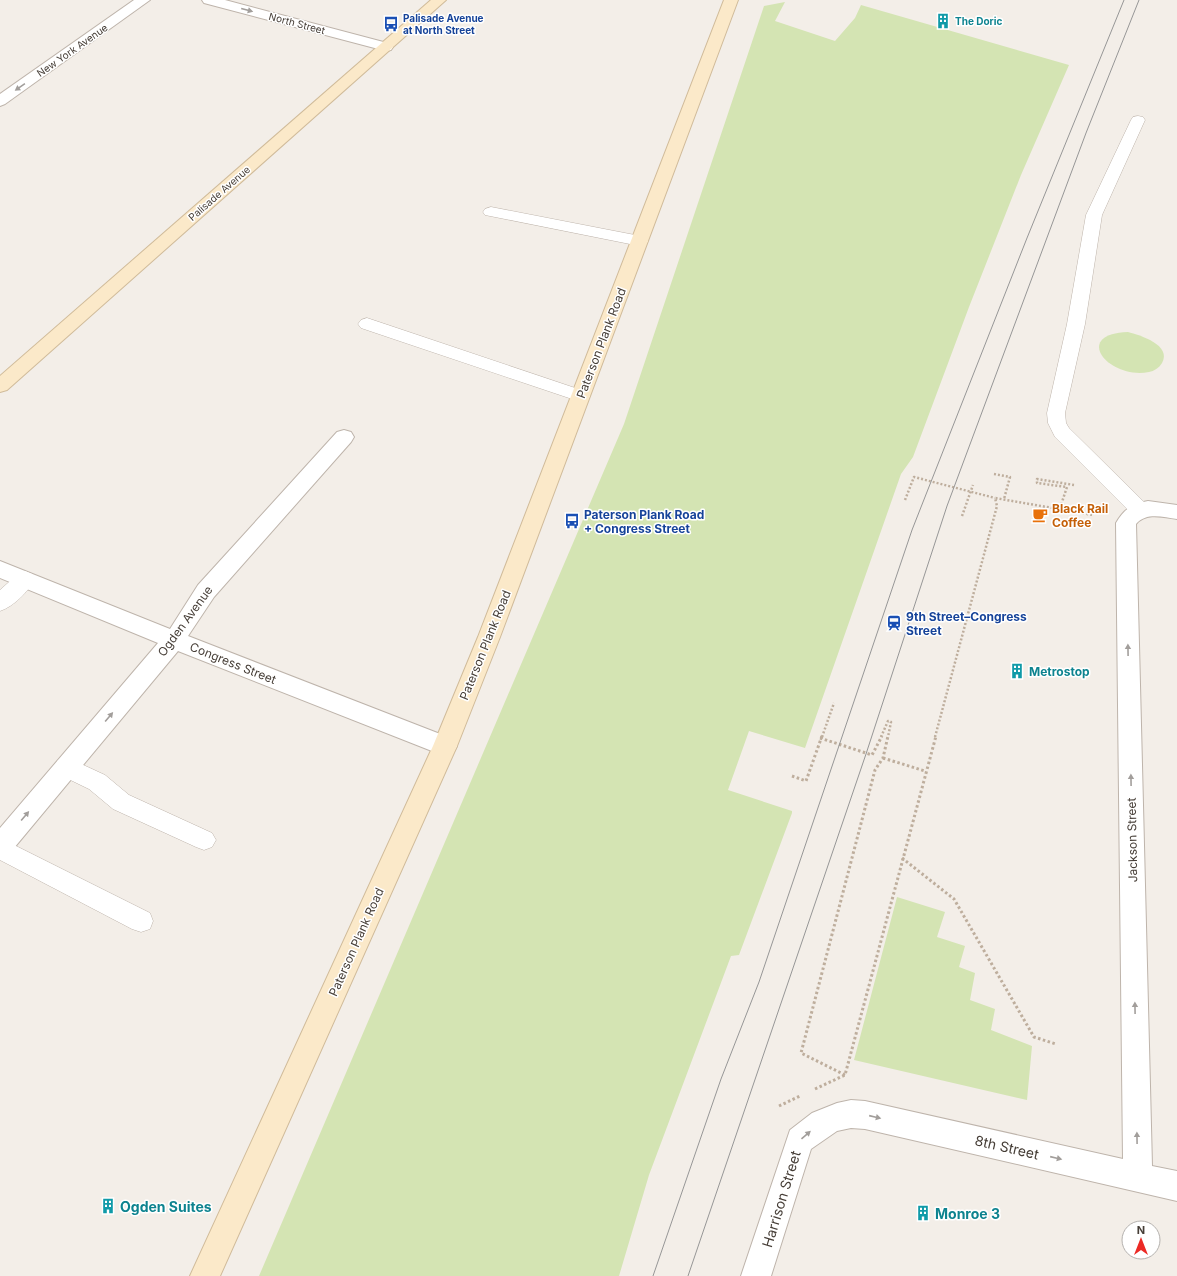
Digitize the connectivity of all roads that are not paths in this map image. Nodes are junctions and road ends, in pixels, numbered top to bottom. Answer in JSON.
{"nodes":[{"id":1,"x":143,"y":0,"type":"edge"},
{"id":2,"x":209,"y":0,"type":"edge"},
{"id":3,"x":439,"y":0,"type":"edge"},
{"id":4,"x":731,"y":0,"type":"edge"},
{"id":5,"x":386,"y":46,"type":"junction"},
{"id":6,"x":0,"y":101,"type":"edge"},
{"id":7,"x":1138,"y":120,"type":"dead end"},
{"id":8,"x":491,"y":212,"type":"dead end"},
{"id":9,"x":640,"y":241,"type":"junction"},
{"id":10,"x":367,"y":324,"type":"dead end"},
{"id":11,"x":0,"y":386,"type":"edge"},
{"id":12,"x":581,"y":396,"type":"junction"},
{"id":13,"x":344,"y":437,"type":"dead end"},
{"id":14,"x":1140,"y":510,"type":"junction"},
{"id":15,"x":1177,"y":512,"type":"edge"},
{"id":16,"x":0,"y":568,"type":"edge"},
{"id":17,"x":25,"y":579,"type":"junction"},
{"id":18,"x":0,"y":603,"type":"edge"},
{"id":19,"x":174,"y":640,"type":"junction"},
{"id":20,"x":445,"y":746,"type":"junction"},
{"id":21,"x":66,"y":767,"type":"junction"},
{"id":22,"x":204,"y":840,"type":"dead end"},
{"id":23,"x":0,"y":847,"type":"edge"},
{"id":24,"x":141,"y":921,"type":"dead end"},
{"id":25,"x":837,"y":1117,"type":"joint"},
{"id":26,"x":1138,"y":1177,"type":"junction"},
{"id":27,"x":1177,"y":1186,"type":"edge"},
{"id":28,"x":205,"y":1276,"type":"edge"},
{"id":29,"x":756,"y":1276,"type":"edge"}],
"edges":[{"from":1,"to":6,"type":"street","name":"New York Avenue","one_way":true},
{"from":2,"to":5,"type":"street","name":"North Street","one_way":true},
{"from":3,"to":5,"type":"main road","name":"Palisade Avenue"},
{"from":4,"to":9,"type":"main road","name":"Paterson Plank Road"},
{"from":5,"to":11,"type":"main road","name":"Palisade Avenue"},
{"from":7,"to":14,"type":"lane"},
{"from":8,"to":9,"type":"lane"},
{"from":9,"to":12,"type":"main road","name":"Paterson Plank Road"},
{"from":10,"to":12,"type":"lane"},
{"from":12,"to":20,"type":"main road","name":"Paterson Plank Road"},
{"from":13,"to":19,"type":"street","name":"Ogden Avenue"},
{"from":14,"to":15,"type":"street"},
{"from":26,"to":14,"type":"street","name":"Jackson Street","one_way":true},
{"from":16,"to":17,"type":"street","name":"Congress Street"},
{"from":17,"to":18,"type":"lane"},
{"from":17,"to":19,"type":"street","name":"Congress Street"},
{"from":19,"to":20,"type":"street","name":"Congress Street"},
{"from":21,"to":19,"type":"street","name":"Ogden Avenue","one_way":true},
{"from":20,"to":28,"type":"main road","name":"Paterson Plank Road"},
{"from":21,"to":22,"type":"lane"},
{"from":23,"to":21,"type":"street","name":"Ogden Avenue","one_way":true},
{"from":23,"to":24,"type":"lane"},
{"from":25,"to":26,"type":"street","name":"8th Street","one_way":true},
{"from":29,"to":25,"type":"street","name":"Harrison Street","one_way":true},
{"from":26,"to":27,"type":"street","name":"8th Street"}]}
